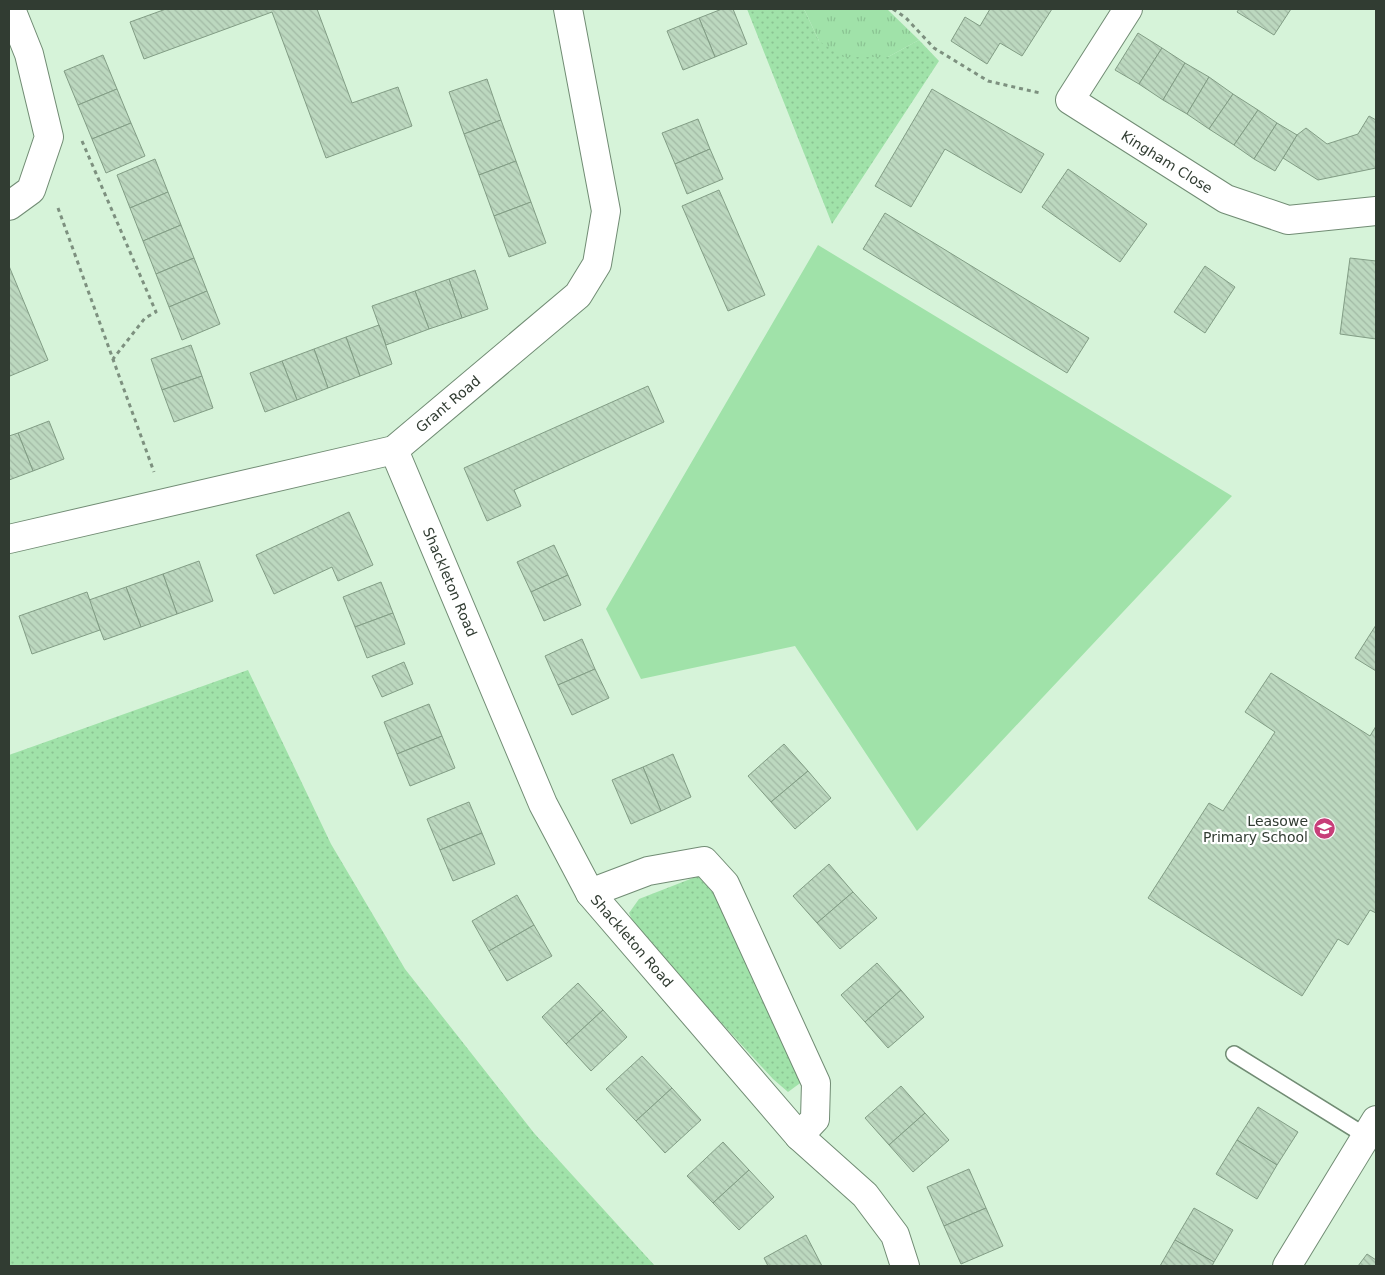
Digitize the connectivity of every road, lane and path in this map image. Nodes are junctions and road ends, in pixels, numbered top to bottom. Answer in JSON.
{"nodes":[{"id":1,"x":12,"y":9,"type":"edge"},
{"id":2,"x":568,"y":9,"type":"edge"},
{"id":3,"x":893,"y":9,"type":"edge"},
{"id":4,"x":1128,"y":9,"type":"edge"},
{"id":5,"x":1070,"y":100,"type":"junction"},
{"id":6,"x":43,"y":115,"type":"junction"},
{"id":7,"x":37,"y":173,"type":"junction"},
{"id":8,"x":9,"y":206,"type":"edge"},
{"id":9,"x":1376,"y":211,"type":"edge"},
{"id":10,"x":113,"y":360,"type":"junction"},
{"id":11,"x":394,"y":450,"type":"junction"},
{"id":12,"x":165,"y":503,"type":"junction"},
{"id":13,"x":9,"y":540,"type":"edge"},
{"id":14,"x":590,"y":893,"type":"junction"},
{"id":15,"x":1234,"y":1054,"type":"dead end"},
{"id":16,"x":1371,"y":1128,"type":"edge"},
{"id":17,"x":800,"y":1136,"type":"junction"},
{"id":18,"x":905,"y":1266,"type":"edge"},
{"id":19,"x":1287,"y":1266,"type":"edge"}],
"edges":[{"from":1,"to":6,"type":"street"},
{"from":2,"to":11,"type":"street","name":"Grant Road"},
{"from":3,"to":5,"type":"path"},
{"from":4,"to":5,"type":"street"},
{"from":5,"to":9,"type":"street","name":"Kingham Close"},
{"from":6,"to":7,"type":"street"},
{"from":6,"to":10,"type":"path"},
{"from":7,"to":8,"type":"street"},
{"from":7,"to":10,"type":"path"},
{"from":10,"to":12,"type":"path"},
{"from":11,"to":12,"type":"street","name":"Grant Road"},
{"from":11,"to":14,"type":"street","name":"Shackleton Road"},
{"from":12,"to":13,"type":"street","name":"Grant Road"},
{"from":14,"to":17,"type":"street","name":"Shackleton Road"},
{"from":14,"to":17,"type":"street"},
{"from":15,"to":16,"type":"lane"},
{"from":16,"to":19,"type":"street"},
{"from":17,"to":18,"type":"street","name":"Shackleton Road"}]}
